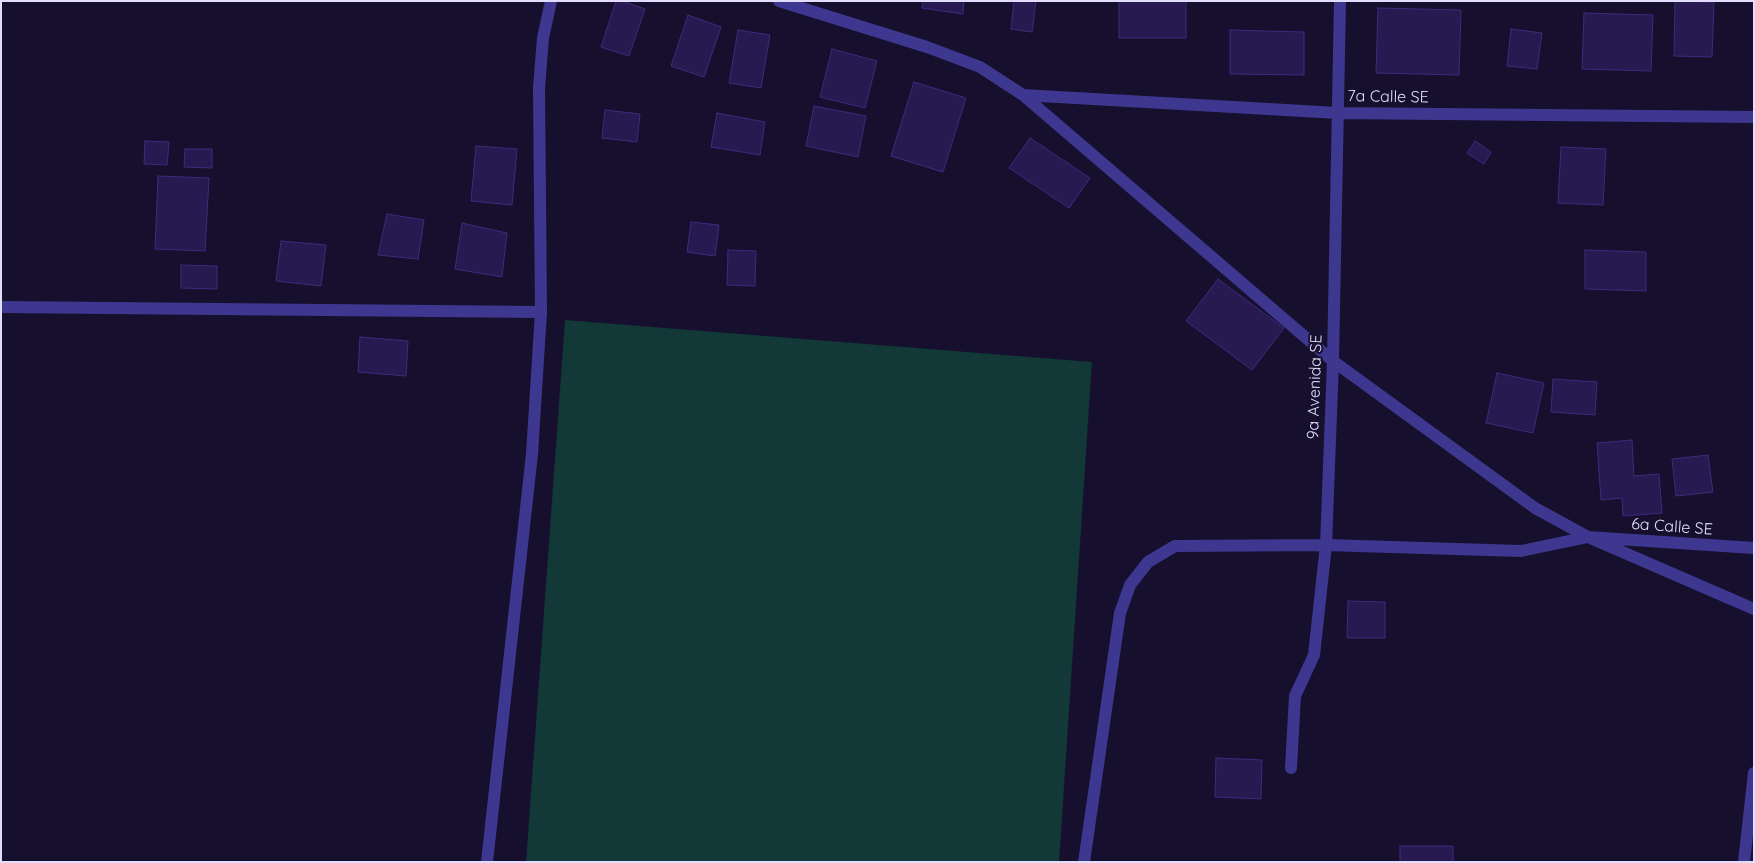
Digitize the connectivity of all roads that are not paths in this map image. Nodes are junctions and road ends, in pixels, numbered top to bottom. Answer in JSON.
{"nodes":[{"id":1,"x":551,"y":1,"type":"edge"},
{"id":2,"x":779,"y":1,"type":"edge"},
{"id":3,"x":1340,"y":1,"type":"edge"},
{"id":4,"x":797,"y":4,"type":"edge"},
{"id":5,"x":1023,"y":95,"type":"junction"},
{"id":6,"x":1338,"y":113,"type":"junction"},
{"id":7,"x":1754,"y":117,"type":"edge"},
{"id":8,"x":1,"y":307,"type":"edge"},
{"id":9,"x":541,"y":312,"type":"junction"},
{"id":10,"x":1333,"y":361,"type":"junction"},
{"id":11,"x":1588,"y":537,"type":"junction"},
{"id":12,"x":1326,"y":545,"type":"junction"},
{"id":13,"x":1754,"y":548,"type":"edge"},
{"id":14,"x":1754,"y":609,"type":"edge"},
{"id":15,"x":1290,"y":768,"type":"dead end"},
{"id":16,"x":1754,"y":773,"type":"edge"},
{"id":17,"x":487,"y":862,"type":"edge"},
{"id":18,"x":1084,"y":862,"type":"edge"},
{"id":19,"x":1744,"y":862,"type":"edge"}],
"edges":[{"from":1,"to":9,"type":"street"},
{"from":2,"to":4,"type":"street"},
{"from":3,"to":6,"type":"street","name":"9a Avenida SE"},
{"from":4,"to":5,"type":"street"},
{"from":5,"to":6,"type":"street","name":"7a Calle SE"},
{"from":5,"to":10,"type":"street"},
{"from":6,"to":7,"type":"street","name":"7a Calle SE"},
{"from":6,"to":10,"type":"street","name":"9a Avenida SE"},
{"from":8,"to":9,"type":"street"},
{"from":9,"to":17,"type":"street"},
{"from":10,"to":11,"type":"street"},
{"from":10,"to":12,"type":"street","name":"9a Avenida SE"},
{"from":11,"to":12,"type":"street"},
{"from":11,"to":13,"type":"street","name":"6a Calle SE"},
{"from":11,"to":14,"type":"street"},
{"from":12,"to":15,"type":"street","name":"9a Avenida SE"},
{"from":12,"to":18,"type":"street"},
{"from":16,"to":19,"type":"street"}]}
